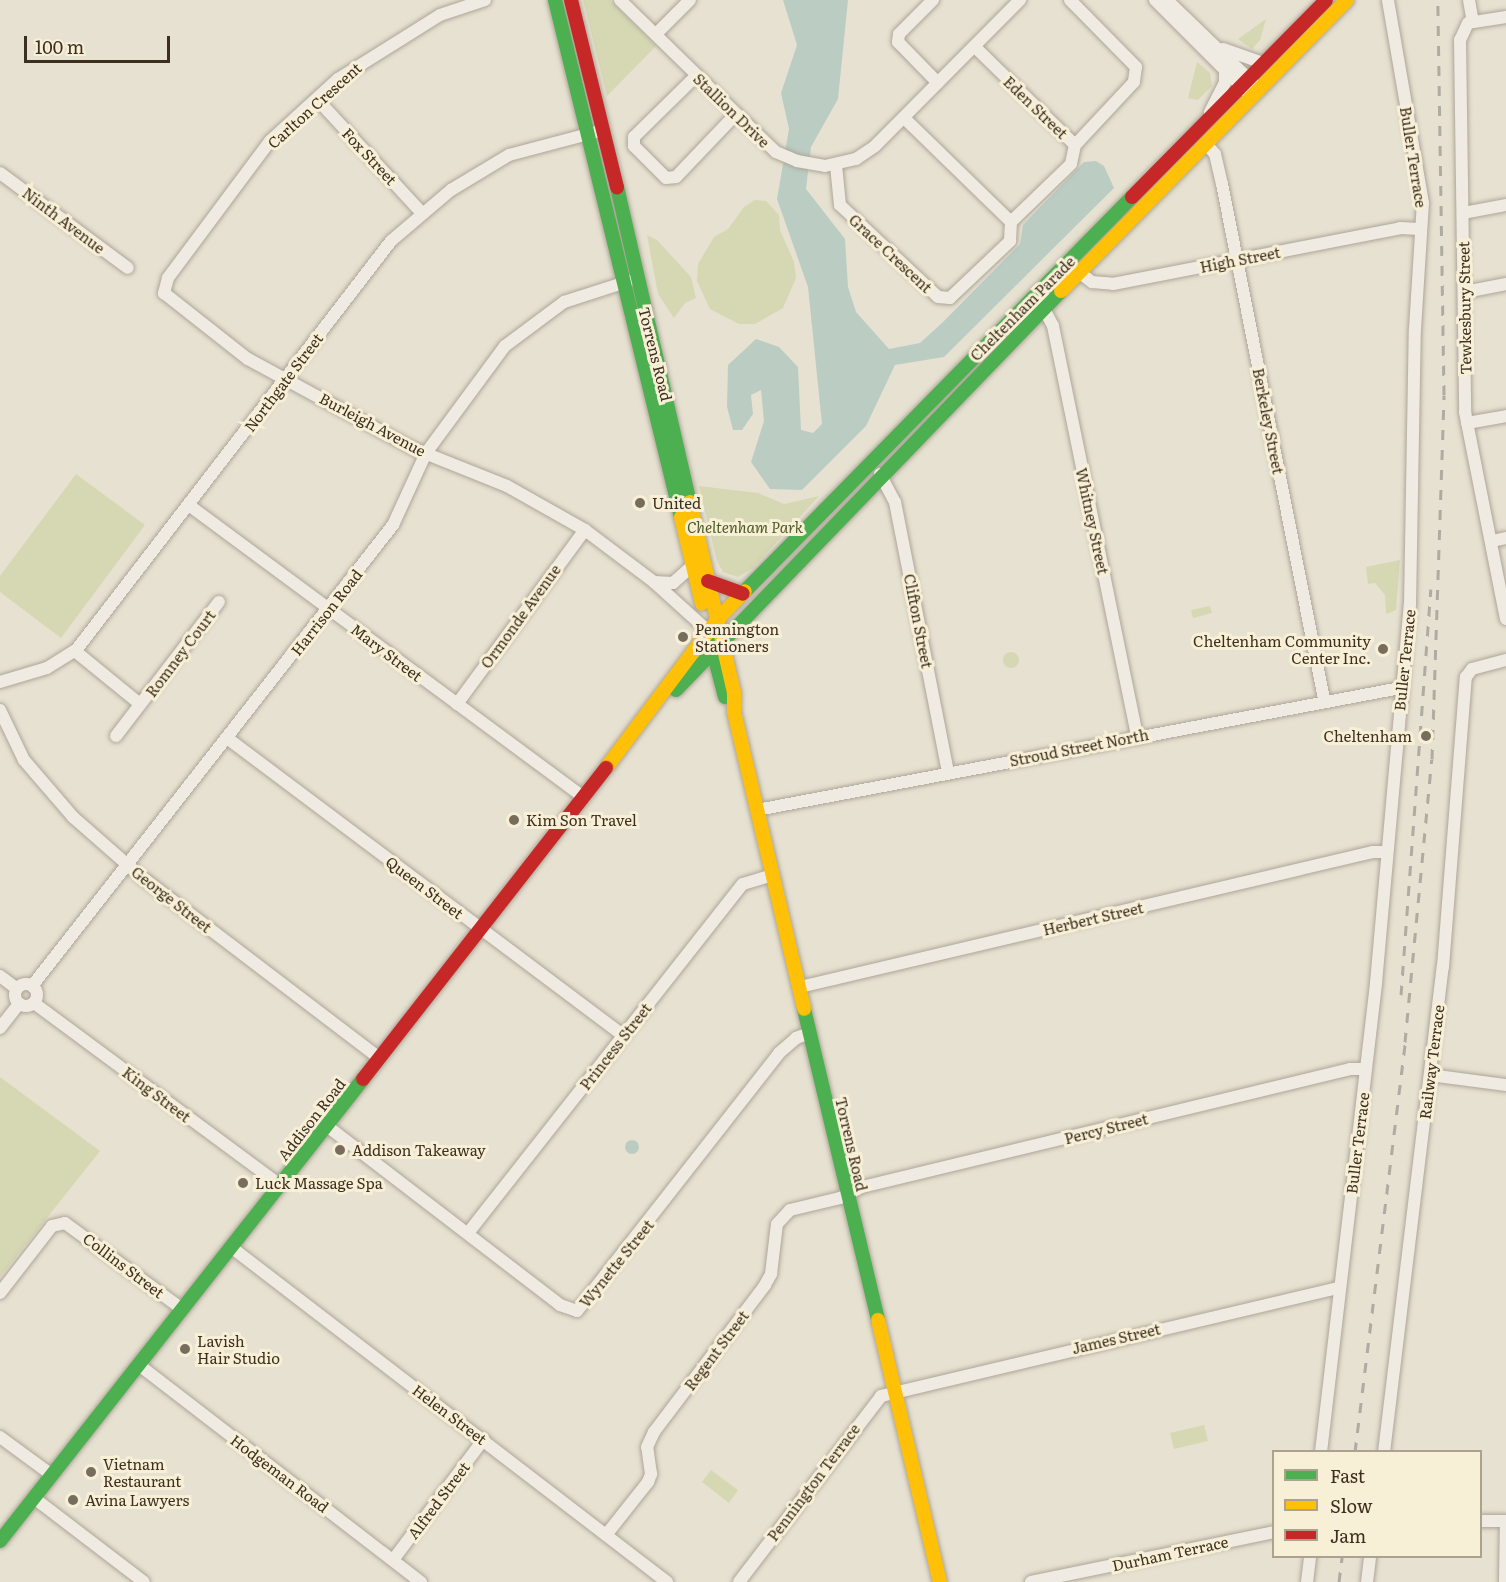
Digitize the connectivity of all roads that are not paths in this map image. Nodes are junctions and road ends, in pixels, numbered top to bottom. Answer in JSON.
{"nodes":[{"id":1,"x":485,"y":0,"type":"edge"},
{"id":2,"x":555,"y":0,"type":"edge"},
{"id":3,"x":571,"y":0,"type":"edge"},
{"id":4,"x":620,"y":0,"type":"edge"},
{"id":5,"x":690,"y":0,"type":"edge"},
{"id":6,"x":933,"y":0,"type":"edge"},
{"id":7,"x":1020,"y":0,"type":"edge"},
{"id":8,"x":1070,"y":0,"type":"edge"},
{"id":9,"x":1155,"y":0,"type":"edge"},
{"id":10,"x":1167,"y":0,"type":"edge"},
{"id":11,"x":1326,"y":0,"type":"edge"},
{"id":12,"x":1347,"y":0,"type":"edge"},
{"id":13,"x":1469,"y":0,"type":"edge"},
{"id":14,"x":1386,"y":4,"type":"edge"},
{"id":15,"x":1506,"y":17,"type":"edge"},
{"id":16,"x":1473,"y":22,"type":"junction"},
{"id":17,"x":656,"y":34,"type":"junction"},
{"id":18,"x":1213,"y":45,"type":"junction"},
{"id":19,"x":975,"y":47,"type":"junction"},
{"id":20,"x":1263,"y":63,"type":"junction"},
{"id":21,"x":1225,"y":70,"type":"junction"},
{"id":22,"x":696,"y":76,"type":"junction"},
{"id":23,"x":1244,"y":82,"type":"junction"},
{"id":24,"x":938,"y":83,"type":"junction"},
{"id":25,"x":1257,"y":95,"type":"junction"},
{"id":26,"x":317,"y":99,"type":"junction"},
{"id":27,"x":736,"y":114,"type":"junction"},
{"id":28,"x":904,"y":119,"type":"junction"},
{"id":29,"x":1204,"y":123,"type":"junction"},
{"id":30,"x":603,"y":129,"type":"junction"},
{"id":31,"x":586,"y":134,"type":"junction"},
{"id":32,"x":1075,"y":145,"type":"junction"},
{"id":33,"x":1207,"y":145,"type":"junction"},
{"id":34,"x":836,"y":165,"type":"junction"},
{"id":35,"x":0,"y":173,"type":"edge"},
{"id":36,"x":1506,"y":206,"type":"edge"},
{"id":37,"x":422,"y":213,"type":"junction"},
{"id":38,"x":1463,"y":213,"type":"junction"},
{"id":39,"x":1011,"y":222,"type":"junction"},
{"id":40,"x":1420,"y":229,"type":"junction"},
{"id":41,"x":1237,"y":260,"type":"junction"},
{"id":42,"x":1067,"y":261,"type":"junction"},
{"id":43,"x":128,"y":268,"type":"dead end"},
{"id":44,"x":1079,"y":273,"type":"junction"},
{"id":45,"x":639,"y":278,"type":"junction"},
{"id":46,"x":621,"y":283,"type":"junction"},
{"id":47,"x":1506,"y":284,"type":"edge"},
{"id":48,"x":164,"y":289,"type":"joint"},
{"id":49,"x":1465,"y":291,"type":"junction"},
{"id":50,"x":1044,"y":309,"type":"junction"},
{"id":51,"x":660,"y":365,"type":"junction"},
{"id":52,"x":644,"y":374,"type":"junction"},
{"id":53,"x":288,"y":378,"type":"junction"},
{"id":54,"x":1506,"y":416,"type":"edge"},
{"id":55,"x":1467,"y":423,"type":"junction"},
{"id":56,"x":426,"y":453,"type":"junction"},
{"id":57,"x":880,"y":474,"type":"junction"},
{"id":58,"x":190,"y":506,"type":"junction"},
{"id":59,"x":585,"y":530,"type":"junction"},
{"id":60,"x":1506,"y":538,"type":"edge"},
{"id":61,"x":1491,"y":541,"type":"junction"},
{"id":62,"x":693,"y":565,"type":"junction"},
{"id":63,"x":708,"y":581,"type":"junction"},
{"id":64,"x":654,"y":582,"type":"junction"},
{"id":65,"x":743,"y":594,"type":"junction"},
{"id":66,"x":219,"y":602,"type":"dead end"},
{"id":67,"x":328,"y":609,"type":"junction"},
{"id":68,"x":1506,"y":619,"type":"edge"},
{"id":69,"x":717,"y":620,"type":"junction"},
{"id":70,"x":708,"y":631,"type":"junction"},
{"id":71,"x":722,"y":640,"type":"junction"},
{"id":72,"x":711,"y":650,"type":"junction"},
{"id":73,"x":75,"y":651,"type":"junction"},
{"id":74,"x":1506,"y":660,"type":"edge"},
{"id":75,"x":0,"y":682,"type":"edge"},
{"id":76,"x":1400,"y":687,"type":"junction"},
{"id":77,"x":0,"y":688,"type":"edge"},
{"id":78,"x":1324,"y":699,"type":"junction"},
{"id":79,"x":141,"y":704,"type":"junction"},
{"id":80,"x":457,"y":704,"type":"junction"},
{"id":81,"x":0,"y":710,"type":"edge"},
{"id":82,"x":734,"y":712,"type":"junction"},
{"id":83,"x":647,"y":717,"type":"junction"},
{"id":84,"x":1137,"y":735,"type":"junction"},
{"id":85,"x":116,"y":736,"type":"dead end"},
{"id":86,"x":227,"y":738,"type":"junction"},
{"id":87,"x":948,"y":772,"type":"junction"},
{"id":88,"x":584,"y":798,"type":"junction"},
{"id":89,"x":757,"y":810,"type":"junction"},
{"id":90,"x":1387,"y":852,"type":"junction"},
{"id":91,"x":128,"y":864,"type":"junction"},
{"id":92,"x":773,"y":875,"type":"junction"},
{"id":93,"x":481,"y":928,"type":"junction"},
{"id":94,"x":0,"y":976,"type":"edge"},
{"id":95,"x":32,"y":986,"type":"junction"},
{"id":96,"x":800,"y":987,"type":"junction"},
{"id":97,"x":17,"y":989,"type":"junction"},
{"id":98,"x":34,"y":1003,"type":"junction"},
{"id":99,"x":19,"y":1004,"type":"junction"},
{"id":100,"x":0,"y":1028,"type":"edge"},
{"id":101,"x":810,"y":1033,"type":"junction"},
{"id":102,"x":624,"y":1036,"type":"junction"},
{"id":103,"x":379,"y":1058,"type":"junction"},
{"id":104,"x":1366,"y":1069,"type":"junction"},
{"id":105,"x":1430,"y":1075,"type":"junction"},
{"id":106,"x":1506,"y":1085,"type":"edge"},
{"id":107,"x":327,"y":1126,"type":"junction"},
{"id":108,"x":280,"y":1185,"type":"junction"},
{"id":109,"x":847,"y":1194,"type":"junction"},
{"id":110,"x":468,"y":1233,"type":"junction"},
{"id":111,"x":231,"y":1247,"type":"junction"},
{"id":112,"x":1338,"y":1288,"type":"junction"},
{"id":113,"x":0,"y":1293,"type":"edge"},
{"id":114,"x":182,"y":1309,"type":"junction"},
{"id":115,"x":139,"y":1365,"type":"junction"},
{"id":116,"x":895,"y":1391,"type":"junction"},
{"id":117,"x":0,"y":1437,"type":"edge"},
{"id":118,"x":484,"y":1439,"type":"junction"},
{"id":119,"x":1321,"y":1450,"type":"edge"},
{"id":120,"x":1384,"y":1450,"type":"edge"},
{"id":121,"x":52,"y":1475,"type":"junction"},
{"id":122,"x":34,"y":1498,"type":"junction"},
{"id":123,"x":1482,"y":1521,"type":"edge"},
{"id":124,"x":1506,"y":1521,"type":"edge"},
{"id":125,"x":1272,"y":1532,"type":"edge"},
{"id":126,"x":606,"y":1535,"type":"junction"},
{"id":127,"x":0,"y":1541,"type":"edge"},
{"id":128,"x":1310,"y":1558,"type":"edge"},
{"id":129,"x":1370,"y":1558,"type":"edge"},
{"id":130,"x":393,"y":1560,"type":"junction"},
{"id":131,"x":1037,"y":1581,"type":"edge"},
{"id":132,"x":144,"y":1582,"type":"edge"},
{"id":133,"x":421,"y":1582,"type":"edge"},
{"id":134,"x":667,"y":1582,"type":"edge"},
{"id":135,"x":739,"y":1582,"type":"edge"},
{"id":136,"x":940,"y":1582,"type":"edge"},
{"id":137,"x":1307,"y":1582,"type":"edge"},
{"id":138,"x":1367,"y":1582,"type":"edge"},
{"id":139,"x":1505,"y":1582,"type":"edge"}],
"edges":[{"from":1,"to":26,"type":"street","name":"Carlton Crescent"},
{"from":2,"to":31,"type":"main road","name":"Torrens Road"},
{"from":3,"to":30,"type":"main road","name":"Torrens Road"},
{"from":4,"to":17,"type":"street","name":"Stallion Drive"},
{"from":5,"to":17,"type":"street"},
{"from":6,"to":24,"type":"street"},
{"from":7,"to":19,"type":"street","name":"Stallion Drive"},
{"from":8,"to":32,"type":"street"},
{"from":9,"to":21,"type":"street"},
{"from":10,"to":18,"type":"street"},
{"from":11,"to":20,"type":"main road","name":"Cheltenham Parade"},
{"from":12,"to":25,"type":"main road","name":"Cheltenham Parade"},
{"from":13,"to":16,"type":"street"},
{"from":14,"to":40,"type":"street","name":"Buller Terrace"},
{"from":15,"to":16,"type":"street"},
{"from":16,"to":38,"type":"street","name":"Tewkesbury Street"},
{"from":17,"to":22,"type":"street","name":"Stallion Drive"},
{"from":18,"to":20,"type":"street"},
{"from":18,"to":23,"type":"street"},
{"from":19,"to":24,"type":"street","name":"Stallion Drive"},
{"from":19,"to":32,"type":"street","name":"Eden Street"},
{"from":20,"to":23,"type":"main road","name":"Cheltenham Parade"},
{"from":21,"to":23,"type":"street"},
{"from":21,"to":29,"type":"street"},
{"from":22,"to":27,"type":"street","name":"Stallion Drive"},
{"from":22,"to":27,"type":"street"},
{"from":23,"to":25,"type":"street"},
{"from":23,"to":29,"type":"main road","name":"Cheltenham Parade"},
{"from":24,"to":28,"type":"street","name":"Stallion Drive"},
{"from":25,"to":33,"type":"main road","name":"Cheltenham Parade"},
{"from":26,"to":37,"type":"street","name":"Fox Street"},
{"from":26,"to":48,"type":"street","name":"Carlton Crescent"},
{"from":27,"to":34,"type":"street","name":"Stallion Drive"},
{"from":28,"to":34,"type":"street","name":"Stallion Drive"},
{"from":28,"to":39,"type":"street"},
{"from":29,"to":42,"type":"main road","name":"Cheltenham Parade"},
{"from":30,"to":31,"type":"street","name":"Northgate Street"},
{"from":30,"to":45,"type":"main road","name":"Torrens Road"},
{"from":31,"to":37,"type":"street","name":"Northgate Street"},
{"from":31,"to":46,"type":"main road","name":"Torrens Road"},
{"from":32,"to":39,"type":"street","name":"Eden Street"},
{"from":33,"to":41,"type":"street","name":"Berkeley Street"},
{"from":33,"to":44,"type":"main road","name":"Cheltenham Parade"},
{"from":34,"to":39,"type":"street","name":"Grace Crescent"},
{"from":35,"to":43,"type":"street","name":"Ninth Avenue"},
{"from":36,"to":38,"type":"street"},
{"from":37,"to":53,"type":"street","name":"Northgate Street"},
{"from":38,"to":49,"type":"street","name":"Tewkesbury Street"},
{"from":40,"to":41,"type":"street","name":"High Street"},
{"from":40,"to":76,"type":"street","name":"Buller Terrace"},
{"from":41,"to":44,"type":"street","name":"High Street"},
{"from":41,"to":78,"type":"street","name":"Berkeley Street"},
{"from":42,"to":44,"type":"street","name":"High Street"},
{"from":42,"to":65,"type":"main road","name":"Cheltenham Parade"},
{"from":44,"to":50,"type":"main road","name":"Cheltenham Parade"},
{"from":45,"to":46,"type":"street","name":"Harrison Road"},
{"from":45,"to":51,"type":"main road","name":"Torrens Road"},
{"from":46,"to":52,"type":"main road","name":"Torrens Road"},
{"from":46,"to":56,"type":"street","name":"Harrison Road"},
{"from":47,"to":49,"type":"street"},
{"from":48,"to":53,"type":"street","name":"Burleigh Avenue"},
{"from":49,"to":55,"type":"street","name":"Tewkesbury Street"},
{"from":50,"to":57,"type":"main road","name":"Cheltenham Parade"},
{"from":50,"to":84,"type":"street","name":"Whitney Street"},
{"from":51,"to":52,"type":"main road"},
{"from":51,"to":63,"type":"main road","name":"Torrens Road"},
{"from":52,"to":62,"type":"main road","name":"Torrens Road"},
{"from":53,"to":56,"type":"street","name":"Burleigh Avenue"},
{"from":53,"to":58,"type":"street","name":"Northgate Street"},
{"from":54,"to":55,"type":"street"},
{"from":55,"to":61,"type":"street","name":"Tewkesbury Street"},
{"from":56,"to":59,"type":"street","name":"Burleigh Avenue"},
{"from":56,"to":67,"type":"street","name":"Harrison Road"},
{"from":57,"to":71,"type":"main road","name":"Cheltenham Parade"},
{"from":57,"to":87,"type":"street","name":"Clifton Street"},
{"from":58,"to":67,"type":"street","name":"Mary Street"},
{"from":58,"to":73,"type":"street","name":"Northgate Street"},
{"from":59,"to":64,"type":"street","name":"Burleigh Avenue"},
{"from":59,"to":80,"type":"street","name":"Ormonde Avenue"},
{"from":60,"to":61,"type":"street"},
{"from":61,"to":68,"type":"street","name":"Tewkesbury Street"},
{"from":62,"to":64,"type":"street"},
{"from":62,"to":70,"type":"main road","name":"Torrens Road"},
{"from":63,"to":65,"type":"main road"},
{"from":63,"to":69,"type":"main road","name":"Torrens Road"},
{"from":64,"to":70,"type":"street","name":"Burleigh Avenue"},
{"from":65,"to":69,"type":"main road","name":"Cheltenham Parade"},
{"from":66,"to":79,"type":"street","name":"Romney Court"},
{"from":67,"to":80,"type":"street","name":"Mary Street"},
{"from":67,"to":86,"type":"street","name":"Harrison Road"},
{"from":69,"to":70,"type":"main road","name":"Cheltenham Parade"},
{"from":69,"to":71,"type":"main road","name":"Torrens Road"},
{"from":70,"to":72,"type":"main road","name":"Torrens Road"},
{"from":70,"to":83,"type":"main road","name":"Addison Road"},
{"from":71,"to":72,"type":"main road","name":"Addison Road"},
{"from":71,"to":82,"type":"main road","name":"Torrens Road"},
{"from":72,"to":82,"type":"main road","name":"Torrens Road"},
{"from":72,"to":83,"type":"main road","name":"Addison Road"},
{"from":73,"to":75,"type":"street","name":"Northgate Street"},
{"from":73,"to":79,"type":"street","name":"Romney Court"},
{"from":74,"to":105,"type":"street","name":"Railway Terrace"},
{"from":75,"to":77,"type":"street"},
{"from":76,"to":78,"type":"street","name":"Stroud Street North"},
{"from":76,"to":90,"type":"street","name":"Buller Terrace"},
{"from":78,"to":84,"type":"street","name":"Stroud Street North"},
{"from":79,"to":85,"type":"street","name":"Romney Court"},
{"from":80,"to":88,"type":"street","name":"Mary Street"},
{"from":81,"to":91,"type":"street","name":"George Street"},
{"from":82,"to":89,"type":"main road","name":"Torrens Road"},
{"from":83,"to":88,"type":"main road","name":"Addison Road"},
{"from":84,"to":87,"type":"street","name":"Stroud Street North"},
{"from":86,"to":91,"type":"street","name":"Harrison Road"},
{"from":86,"to":93,"type":"street","name":"Queen Street"},
{"from":87,"to":89,"type":"street","name":"Stroud Street North"},
{"from":88,"to":93,"type":"main road","name":"Addison Road"},
{"from":89,"to":92,"type":"main road","name":"Torrens Road"},
{"from":90,"to":96,"type":"street","name":"Herbert Street"},
{"from":90,"to":104,"type":"street","name":"Buller Terrace"},
{"from":91,"to":95,"type":"street","name":"Harrison Road"},
{"from":91,"to":103,"type":"street","name":"George Street"},
{"from":92,"to":96,"type":"main road","name":"Torrens Road"},
{"from":92,"to":102,"type":"street","name":"Princess Street"},
{"from":93,"to":102,"type":"street","name":"Queen Street"},
{"from":93,"to":103,"type":"main road","name":"Addison Road"},
{"from":94,"to":97,"type":"street"},
{"from":95,"to":97,"type":"street"},
{"from":95,"to":98,"type":"street"},
{"from":96,"to":101,"type":"main road","name":"Torrens Road"},
{"from":97,"to":99,"type":"street"},
{"from":98,"to":99,"type":"street"},
{"from":98,"to":108,"type":"street","name":"King Street"},
{"from":99,"to":100,"type":"street"},
{"from":101,"to":109,"type":"main road","name":"Torrens Road"},
{"from":101,"to":110,"type":"street","name":"Wynette Street"},
{"from":102,"to":110,"type":"street","name":"Princess Street"},
{"from":103,"to":107,"type":"main road","name":"Addison Road"},
{"from":104,"to":109,"type":"street","name":"Percy Street"},
{"from":104,"to":112,"type":"street","name":"Buller Terrace"},
{"from":105,"to":106,"type":"street"},
{"from":105,"to":120,"type":"street","name":"Railway Terrace"},
{"from":107,"to":108,"type":"main road","name":"Addison Road"},
{"from":107,"to":110,"type":"street","name":"Wynette Street"},
{"from":108,"to":111,"type":"main road","name":"Addison Road"},
{"from":109,"to":116,"type":"main road","name":"Torrens Road"},
{"from":109,"to":126,"type":"street","name":"Regent Street"},
{"from":111,"to":114,"type":"main road","name":"Addison Road"},
{"from":111,"to":118,"type":"street","name":"Helen Street"},
{"from":112,"to":116,"type":"street","name":"James Street"},
{"from":112,"to":119,"type":"street","name":"Buller Terrace"},
{"from":113,"to":114,"type":"street","name":"Collins Street"},
{"from":114,"to":115,"type":"main road","name":"Addison Road"},
{"from":115,"to":121,"type":"main road","name":"Addison Road"},
{"from":115,"to":130,"type":"street","name":"Hodgeman Road"},
{"from":116,"to":135,"type":"street","name":"Pennington Terrace"},
{"from":116,"to":136,"type":"main road","name":"Torrens Road"},
{"from":117,"to":121,"type":"street"},
{"from":118,"to":126,"type":"street","name":"Helen Street"},
{"from":118,"to":130,"type":"street","name":"Alfred Street"},
{"from":121,"to":122,"type":"main road","name":"Addison Road"},
{"from":122,"to":127,"type":"main road","name":"Addison Road"},
{"from":122,"to":132,"type":"street"},
{"from":123,"to":124,"type":"street"},
{"from":124,"to":139,"type":"street"},
{"from":125,"to":131,"type":"street","name":"Durham Terrace"},
{"from":126,"to":134,"type":"street","name":"Helen Street"},
{"from":128,"to":137,"type":"street"},
{"from":129,"to":138,"type":"street"},
{"from":130,"to":133,"type":"street","name":"Hodgeman Road"}]}
